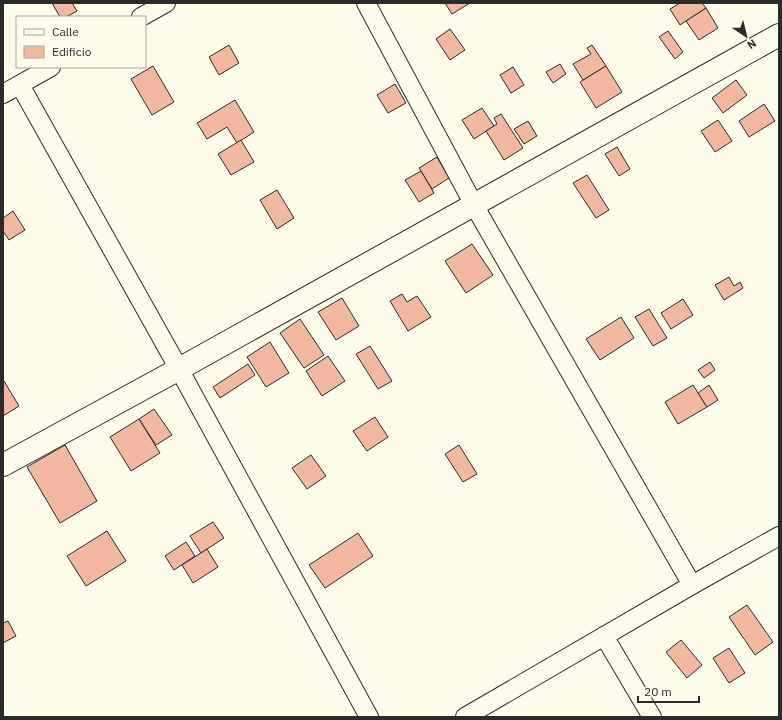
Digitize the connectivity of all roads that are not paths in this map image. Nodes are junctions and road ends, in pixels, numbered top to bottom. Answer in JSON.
{"nodes":[{"id":1,"x":166,"y":3,"type":"edge"},
{"id":2,"x":366,"y":3,"type":"edge"},
{"id":3,"x":143,"y":16,"type":"edge"},
{"id":4,"x":779,"y":35,"type":"edge"},
{"id":5,"x":50,"y":68,"type":"edge"},
{"id":6,"x":20,"y":85,"type":"junction"},
{"id":7,"x":3,"y":94,"type":"edge"},
{"id":8,"x":474,"y":205,"type":"junction"},
{"id":9,"x":179,"y":369,"type":"junction"},
{"id":10,"x":3,"y":465,"type":"edge"},
{"id":11,"x":779,"y":536,"type":"edge"},
{"id":12,"x":692,"y":585,"type":"junction"},
{"id":13,"x":604,"y":636,"type":"junction"},
{"id":14,"x":369,"y":717,"type":"edge"},
{"id":15,"x":465,"y":717,"type":"edge"},
{"id":16,"x":652,"y":717,"type":"edge"}],
"edges":[{"from":1,"to":3,"type":"street"},
{"from":2,"to":8,"type":"street"},
{"from":4,"to":8,"type":"street"},
{"from":5,"to":6,"type":"street"},
{"from":6,"to":7,"type":"street"},
{"from":6,"to":9,"type":"street"},
{"from":8,"to":9,"type":"street"},
{"from":8,"to":12,"type":"street"},
{"from":9,"to":10,"type":"street"},
{"from":9,"to":14,"type":"street"},
{"from":11,"to":12,"type":"street"},
{"from":12,"to":13,"type":"street"},
{"from":13,"to":15,"type":"street"},
{"from":13,"to":16,"type":"street"}]}
